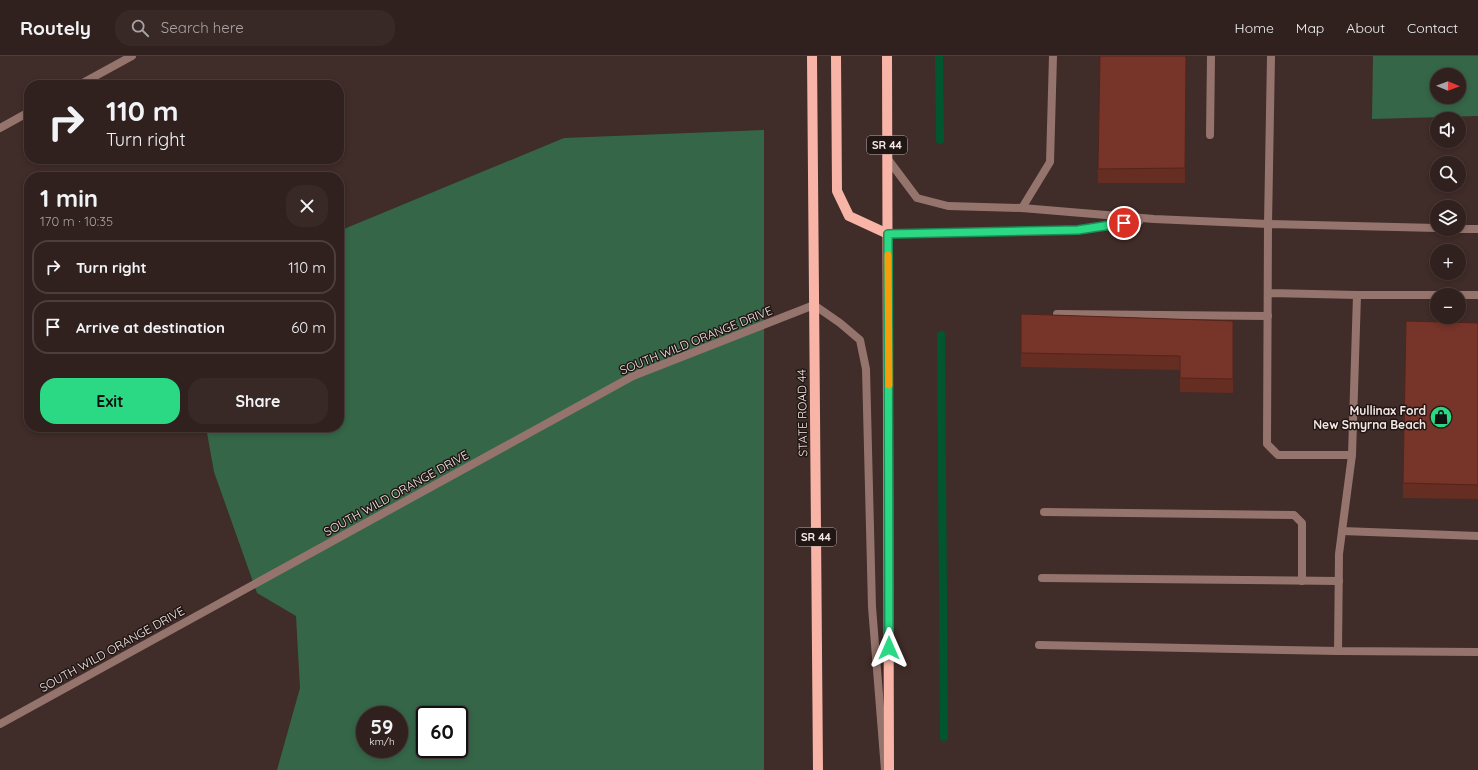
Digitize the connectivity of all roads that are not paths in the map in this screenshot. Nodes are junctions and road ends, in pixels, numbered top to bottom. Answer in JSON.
{"nodes":[{"id":1,"x":132,"y":56,"type":"edge"},
{"id":2,"x":812,"y":56,"type":"edge"},
{"id":3,"x":836,"y":56,"type":"edge"},
{"id":4,"x":887,"y":56,"type":"edge"},
{"id":5,"x":1053,"y":56,"type":"edge"},
{"id":6,"x":1211,"y":56,"type":"edge"},
{"id":7,"x":1271,"y":56,"type":"edge"},
{"id":8,"x":88,"y":80,"type":"edge"},
{"id":9,"x":24,"y":115,"type":"edge"},
{"id":10,"x":0,"y":128,"type":"edge"},
{"id":11,"x":1210,"y":135,"type":"dead end"},
{"id":12,"x":888,"y":158,"type":"junction"},
{"id":13,"x":1022,"y":208,"type":"junction"},
{"id":14,"x":1154,"y":219,"type":"junction"},
{"id":15,"x":1268,"y":224,"type":"junction"},
{"id":16,"x":1430,"y":228,"type":"edge"},
{"id":17,"x":1466,"y":229,"type":"edge"},
{"id":18,"x":1478,"y":229,"type":"edge"},
{"id":19,"x":888,"y":234,"type":"junction"},
{"id":20,"x":1268,"y":293,"type":"junction"},
{"id":21,"x":1357,"y":295,"type":"junction"},
{"id":22,"x":1478,"y":295,"type":"edge"},
{"id":23,"x":814,"y":305,"type":"junction"},
{"id":24,"x":1057,"y":314,"type":"edge"},
{"id":25,"x":1268,"y":316,"type":"junction"},
{"id":26,"x":1352,"y":455,"type":"junction"},
{"id":27,"x":1044,"y":512,"type":"dead end"},
{"id":28,"x":1342,"y":531,"type":"junction"},
{"id":29,"x":1478,"y":536,"type":"edge"},
{"id":30,"x":1042,"y":578,"type":"dead end"},
{"id":31,"x":1302,"y":581,"type":"junction"},
{"id":32,"x":1339,"y":581,"type":"junction"},
{"id":33,"x":1039,"y":645,"type":"dead end"},
{"id":34,"x":1338,"y":651,"type":"junction"},
{"id":35,"x":1478,"y":652,"type":"edge"},
{"id":36,"x":0,"y":724,"type":"edge"},
{"id":37,"x":818,"y":770,"type":"edge"},
{"id":38,"x":884,"y":770,"type":"edge"},
{"id":39,"x":889,"y":770,"type":"edge"}],
"edges":[{"from":1,"to":8,"type":"street"},
{"from":2,"to":23,"type":"main road","name":"STATE ROAD 44","number":"SR 44"},
{"from":3,"to":19,"type":"main road"},
{"from":4,"to":12,"type":"main road","number":"SR 44"},
{"from":5,"to":13,"type":"street"},
{"from":6,"to":11,"type":"street"},
{"from":7,"to":15,"type":"street"},
{"from":9,"to":10,"type":"street"},
{"from":12,"to":13,"type":"street"},
{"from":12,"to":19,"type":"main road","number":"SR 44"},
{"from":13,"to":14,"type":"street"},
{"from":14,"to":15,"type":"street"},
{"from":14,"to":19,"type":"street"},
{"from":15,"to":16,"type":"street"},
{"from":15,"to":20,"type":"street"},
{"from":17,"to":18,"type":"street"},
{"from":19,"to":39,"type":"main road","number":"SR 44"},
{"from":20,"to":21,"type":"street"},
{"from":20,"to":25,"type":"street"},
{"from":21,"to":22,"type":"street"},
{"from":21,"to":26,"type":"street"},
{"from":23,"to":36,"type":"street","name":"SOUTH WILD ORANGE DRIVE"},
{"from":23,"to":37,"type":"main road","name":"STATE ROAD 44","number":"SR 44"},
{"from":23,"to":38,"type":"street"},
{"from":24,"to":25,"type":"street"},
{"from":25,"to":26,"type":"street"},
{"from":26,"to":28,"type":"street"},
{"from":27,"to":31,"type":"street"},
{"from":28,"to":29,"type":"street"},
{"from":28,"to":32,"type":"street"},
{"from":30,"to":31,"type":"street"},
{"from":31,"to":32,"type":"street"},
{"from":32,"to":34,"type":"street"},
{"from":33,"to":34,"type":"street"},
{"from":34,"to":35,"type":"street"}]}
